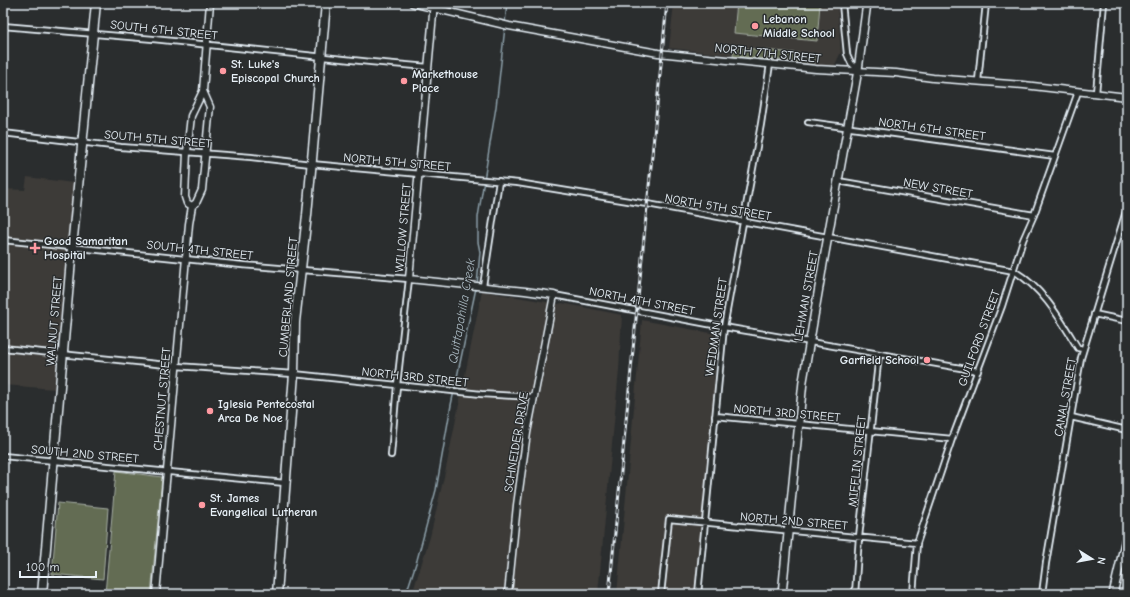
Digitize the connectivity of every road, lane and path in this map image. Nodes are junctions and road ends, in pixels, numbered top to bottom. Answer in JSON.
{"nodes":[{"id":1,"x":96,"y":3,"type":"edge"},
{"id":2,"x":210,"y":3,"type":"edge"},
{"id":3,"x":326,"y":3,"type":"edge"},
{"id":4,"x":412,"y":3,"type":"edge"},
{"id":5,"x":842,"y":3,"type":"edge"},
{"id":6,"x":867,"y":3,"type":"edge"},
{"id":7,"x":986,"y":3,"type":"edge"},
{"id":8,"x":1104,"y":3,"type":"edge"},
{"id":9,"x":433,"y":6,"type":"edge"},
{"id":10,"x":3,"y":26,"type":"edge"},
{"id":11,"x":93,"y":33,"type":"junction"},
{"id":12,"x":208,"y":45,"type":"junction"},
{"id":13,"x":322,"y":57,"type":"junction"},
{"id":14,"x":770,"y":64,"type":"junction"},
{"id":15,"x":428,"y":67,"type":"junction"},
{"id":16,"x":858,"y":70,"type":"junction"},
{"id":17,"x":978,"y":81,"type":"junction"},
{"id":18,"x":203,"y":91,"type":"junction"},
{"id":19,"x":1078,"y":92,"type":"junction"},
{"id":20,"x":1096,"y":93,"type":"junction"},
{"id":21,"x":1127,"y":96,"type":"edge"},
{"id":22,"x":808,"y":122,"type":"dead end"},
{"id":23,"x":847,"y":127,"type":"junction"},
{"id":24,"x":3,"y":133,"type":"edge"},
{"id":25,"x":82,"y":142,"type":"junction"},
{"id":26,"x":187,"y":152,"type":"junction"},
{"id":27,"x":205,"y":154,"type":"junction"},
{"id":28,"x":1055,"y":156,"type":"junction"},
{"id":29,"x":311,"y":164,"type":"junction"},
{"id":30,"x":419,"y":174,"type":"junction"},
{"id":31,"x":499,"y":181,"type":"junction"},
{"id":32,"x":838,"y":181,"type":"junction"},
{"id":33,"x":192,"y":206,"type":"junction"},
{"id":34,"x":1127,"y":208,"type":"edge"},
{"id":35,"x":1034,"y":215,"type":"junction"},
{"id":36,"x":743,"y":222,"type":"junction"},
{"id":37,"x":828,"y":237,"type":"junction"},
{"id":38,"x":3,"y":240,"type":"edge"},
{"id":39,"x":72,"y":248,"type":"junction"},
{"id":40,"x":186,"y":259,"type":"junction"},
{"id":41,"x":300,"y":269,"type":"junction"},
{"id":42,"x":1014,"y":271,"type":"junction"},
{"id":43,"x":409,"y":279,"type":"junction"},
{"id":44,"x":479,"y":285,"type":"junction"},
{"id":45,"x":554,"y":295,"type":"junction"},
{"id":46,"x":1094,"y":314,"type":"junction"},
{"id":47,"x":1127,"y":321,"type":"edge"},
{"id":48,"x":724,"y":328,"type":"junction"},
{"id":49,"x":809,"y":342,"type":"junction"},
{"id":50,"x":3,"y":348,"type":"edge"},
{"id":51,"x":1083,"y":349,"type":"junction"},
{"id":52,"x":63,"y":354,"type":"junction"},
{"id":53,"x":879,"y":354,"type":"junction"},
{"id":54,"x":176,"y":366,"type":"junction"},
{"id":55,"x":978,"y":371,"type":"junction"},
{"id":56,"x":294,"y":374,"type":"junction"},
{"id":57,"x":397,"y":385,"type":"junction"},
{"id":58,"x":534,"y":397,"type":"junction"},
{"id":59,"x":715,"y":416,"type":"junction"},
{"id":60,"x":1071,"y":417,"type":"junction"},
{"id":61,"x":798,"y":424,"type":"junction"},
{"id":62,"x":1127,"y":430,"type":"edge"},
{"id":63,"x":870,"y":431,"type":"junction"},
{"id":64,"x":952,"y":439,"type":"junction"},
{"id":65,"x":391,"y":455,"type":"dead end"},
{"id":66,"x":3,"y":456,"type":"edge"},
{"id":67,"x":54,"y":461,"type":"junction"},
{"id":68,"x":166,"y":472,"type":"junction"},
{"id":69,"x":285,"y":483,"type":"junction"},
{"id":70,"x":705,"y":522,"type":"junction"},
{"id":71,"x":789,"y":531,"type":"junction"},
{"id":72,"x":1127,"y":534,"type":"edge"},
{"id":73,"x":860,"y":537,"type":"junction"},
{"id":74,"x":917,"y":543,"type":"junction"},
{"id":75,"x":42,"y":594,"type":"edge"},
{"id":76,"x":156,"y":594,"type":"edge"},
{"id":77,"x":277,"y":594,"type":"edge"},
{"id":78,"x":508,"y":594,"type":"edge"},
{"id":79,"x":661,"y":594,"type":"edge"},
{"id":80,"x":698,"y":594,"type":"edge"},
{"id":81,"x":782,"y":594,"type":"edge"},
{"id":82,"x":855,"y":594,"type":"edge"},
{"id":83,"x":912,"y":594,"type":"edge"},
{"id":84,"x":1042,"y":594,"type":"edge"},
{"id":85,"x":1113,"y":594,"type":"edge"}],
"edges":[{"from":1,"to":11,"type":"highway","name":"WALNUT STREET"},
{"from":2,"to":12,"type":"street","name":"CHESTNUT STREET"},
{"from":3,"to":13,"type":"highway","name":"CUMBERLAND STREET"},
{"from":4,"to":9,"type":"street","name":"NORTH 7TH STREET"},
{"from":5,"to":16,"type":"street"},
{"from":6,"to":16,"type":"main road","name":"LEHMAN STREET"},
{"from":7,"to":17,"type":"street"},
{"from":8,"to":20,"type":"street"},
{"from":9,"to":14,"type":"street","name":"NORTH 7TH STREET"},
{"from":9,"to":15,"type":"street","name":"WILLOW STREET"},
{"from":10,"to":11,"type":"street","name":"SOUTH 6TH STREET"},
{"from":11,"to":12,"type":"street","name":"SOUTH 6TH STREET"},
{"from":11,"to":25,"type":"highway","name":"WALNUT STREET"},
{"from":12,"to":13,"type":"street","name":"SOUTH 6TH STREET"},
{"from":12,"to":18,"type":"street","name":"CHESTNUT STREET"},
{"from":13,"to":15,"type":"street"},
{"from":13,"to":29,"type":"highway","name":"CUMBERLAND STREET"},
{"from":14,"to":16,"type":"street","name":"NORTH 7TH STREET"},
{"from":14,"to":36,"type":"street","name":"WEIDMAN STREET"},
{"from":15,"to":30,"type":"street","name":"WILLOW STREET"},
{"from":16,"to":17,"type":"street","name":"NORTH 7TH STREET"},
{"from":16,"to":23,"type":"main road","name":"LEHMAN STREET"},
{"from":17,"to":19,"type":"street","name":"NORTH 7TH STREET"},
{"from":18,"to":26,"type":"street","name":"CHESTNUT STREET"},
{"from":18,"to":27,"type":"street","name":"CHESTNUT STREET"},
{"from":19,"to":20,"type":"street","name":"NORTH 7TH STREET"},
{"from":19,"to":28,"type":"street","name":"GUILFORD STREET"},
{"from":20,"to":21,"type":"street","name":"NORTH 7TH STREET"},
{"from":22,"to":23,"type":"street","name":"NORTH 6TH STREET"},
{"from":23,"to":28,"type":"street","name":"NORTH 6TH STREET"},
{"from":23,"to":32,"type":"main road","name":"LEHMAN STREET"},
{"from":24,"to":25,"type":"street","name":"SOUTH 5TH STREET"},
{"from":25,"to":26,"type":"street","name":"SOUTH 5TH STREET"},
{"from":25,"to":39,"type":"highway","name":"WALNUT STREET"},
{"from":26,"to":27,"type":"street","name":"SOUTH 5TH STREET"},
{"from":26,"to":33,"type":"street","name":"CHESTNUT STREET"},
{"from":27,"to":29,"type":"street","name":"SOUTH 5TH STREET"},
{"from":27,"to":33,"type":"street","name":"CHESTNUT STREET"},
{"from":28,"to":35,"type":"street","name":"GUILFORD STREET"},
{"from":29,"to":30,"type":"street","name":"NORTH 5TH STREET"},
{"from":29,"to":41,"type":"highway","name":"CUMBERLAND STREET"},
{"from":30,"to":31,"type":"street","name":"NORTH 5TH STREET"},
{"from":30,"to":43,"type":"street","name":"WILLOW STREET"},
{"from":31,"to":36,"type":"street","name":"NORTH 5TH STREET"},
{"from":31,"to":44,"type":"street"},
{"from":32,"to":35,"type":"street","name":"NEW STREET"},
{"from":32,"to":37,"type":"main road","name":"LEHMAN STREET"},
{"from":33,"to":40,"type":"street","name":"CHESTNUT STREET"},
{"from":34,"to":46,"type":"street","name":"CANAL STREET"},
{"from":35,"to":42,"type":"street","name":"GUILFORD STREET"},
{"from":36,"to":37,"type":"street","name":"NORTH 5TH STREET"},
{"from":36,"to":48,"type":"street","name":"WEIDMAN STREET"},
{"from":37,"to":42,"type":"street","name":"NORTH 5TH STREET"},
{"from":37,"to":49,"type":"main road","name":"LEHMAN STREET"},
{"from":38,"to":39,"type":"street","name":"SOUTH 4TH STREET"},
{"from":39,"to":40,"type":"street","name":"SOUTH 4TH STREET"},
{"from":39,"to":52,"type":"highway","name":"WALNUT STREET"},
{"from":40,"to":41,"type":"street","name":"SOUTH 4TH STREET"},
{"from":40,"to":54,"type":"street","name":"CHESTNUT STREET"},
{"from":41,"to":43,"type":"street","name":"NORTH 4TH STREET"},
{"from":41,"to":56,"type":"highway","name":"CUMBERLAND STREET"},
{"from":42,"to":51,"type":"street","name":"NORTH 5TH STREET"},
{"from":42,"to":55,"type":"street","name":"GUILFORD STREET"},
{"from":43,"to":44,"type":"street","name":"NORTH 4TH STREET"},
{"from":43,"to":57,"type":"street","name":"WILLOW STREET"},
{"from":44,"to":45,"type":"street","name":"NORTH 4TH STREET"},
{"from":45,"to":48,"type":"street","name":"NORTH 4TH STREET"},
{"from":45,"to":58,"type":"street","name":"SCHNEIDER DRIVE"},
{"from":46,"to":47,"type":"street"},
{"from":46,"to":51,"type":"street","name":"CANAL STREET"},
{"from":48,"to":49,"type":"street","name":"NORTH 4TH STREET"},
{"from":48,"to":59,"type":"street","name":"WEIDMAN STREET"},
{"from":49,"to":53,"type":"street","name":"NORTH 4TH STREET"},
{"from":49,"to":61,"type":"main road","name":"LEHMAN STREET"},
{"from":50,"to":52,"type":"street","name":"NORTH 3RD STREET"},
{"from":51,"to":60,"type":"street","name":"CANAL STREET"},
{"from":52,"to":54,"type":"street","name":"NORTH 3RD STREET"},
{"from":52,"to":67,"type":"highway","name":"WALNUT STREET"},
{"from":53,"to":55,"type":"street","name":"NORTH 4TH STREET"},
{"from":53,"to":63,"type":"street","name":"MIFFLIN STREET"},
{"from":54,"to":56,"type":"street","name":"NORTH 3RD STREET"},
{"from":54,"to":68,"type":"street","name":"CHESTNUT STREET"},
{"from":55,"to":64,"type":"street","name":"GUILFORD STREET"},
{"from":56,"to":57,"type":"street","name":"NORTH 3RD STREET"},
{"from":56,"to":69,"type":"highway","name":"CUMBERLAND STREET"},
{"from":57,"to":58,"type":"street","name":"NORTH 3RD STREET"},
{"from":57,"to":65,"type":"street","name":"WILLOW STREET"},
{"from":58,"to":78,"type":"street","name":"SCHNEIDER DRIVE"},
{"from":59,"to":61,"type":"street","name":"NORTH 3RD STREET"},
{"from":59,"to":70,"type":"street","name":"WEIDMAN STREET"},
{"from":60,"to":62,"type":"street"},
{"from":60,"to":84,"type":"street","name":"CANAL STREET"},
{"from":61,"to":63,"type":"street","name":"NORTH 3RD STREET"},
{"from":61,"to":71,"type":"main road","name":"LEHMAN STREET"},
{"from":63,"to":64,"type":"street","name":"NORTH 3RD STREET"},
{"from":63,"to":73,"type":"street","name":"MIFFLIN STREET"},
{"from":64,"to":74,"type":"street","name":"GUILFORD STREET"},
{"from":66,"to":67,"type":"street","name":"SOUTH 2ND STREET"},
{"from":67,"to":68,"type":"street","name":"SOUTH 2ND STREET"},
{"from":67,"to":75,"type":"highway","name":"WALNUT STREET"},
{"from":68,"to":69,"type":"street","name":"SOUTH 2ND STREET"},
{"from":68,"to":76,"type":"street","name":"CHESTNUT STREET"},
{"from":69,"to":77,"type":"highway","name":"CUMBERLAND STREET"},
{"from":70,"to":71,"type":"street","name":"NORTH 2ND STREET"},
{"from":70,"to":79,"type":"street","name":"NORTH 2ND STREET"},
{"from":70,"to":80,"type":"street","name":"WEIDMAN STREET"},
{"from":71,"to":73,"type":"street","name":"NORTH 2ND STREET"},
{"from":71,"to":81,"type":"main road","name":"LEHMAN STREET"},
{"from":72,"to":85,"type":"main road"},
{"from":73,"to":74,"type":"street","name":"NORTH 2ND STREET"},
{"from":73,"to":82,"type":"street","name":"MIFFLIN STREET"},
{"from":74,"to":83,"type":"street","name":"GUILFORD STREET"}]}
